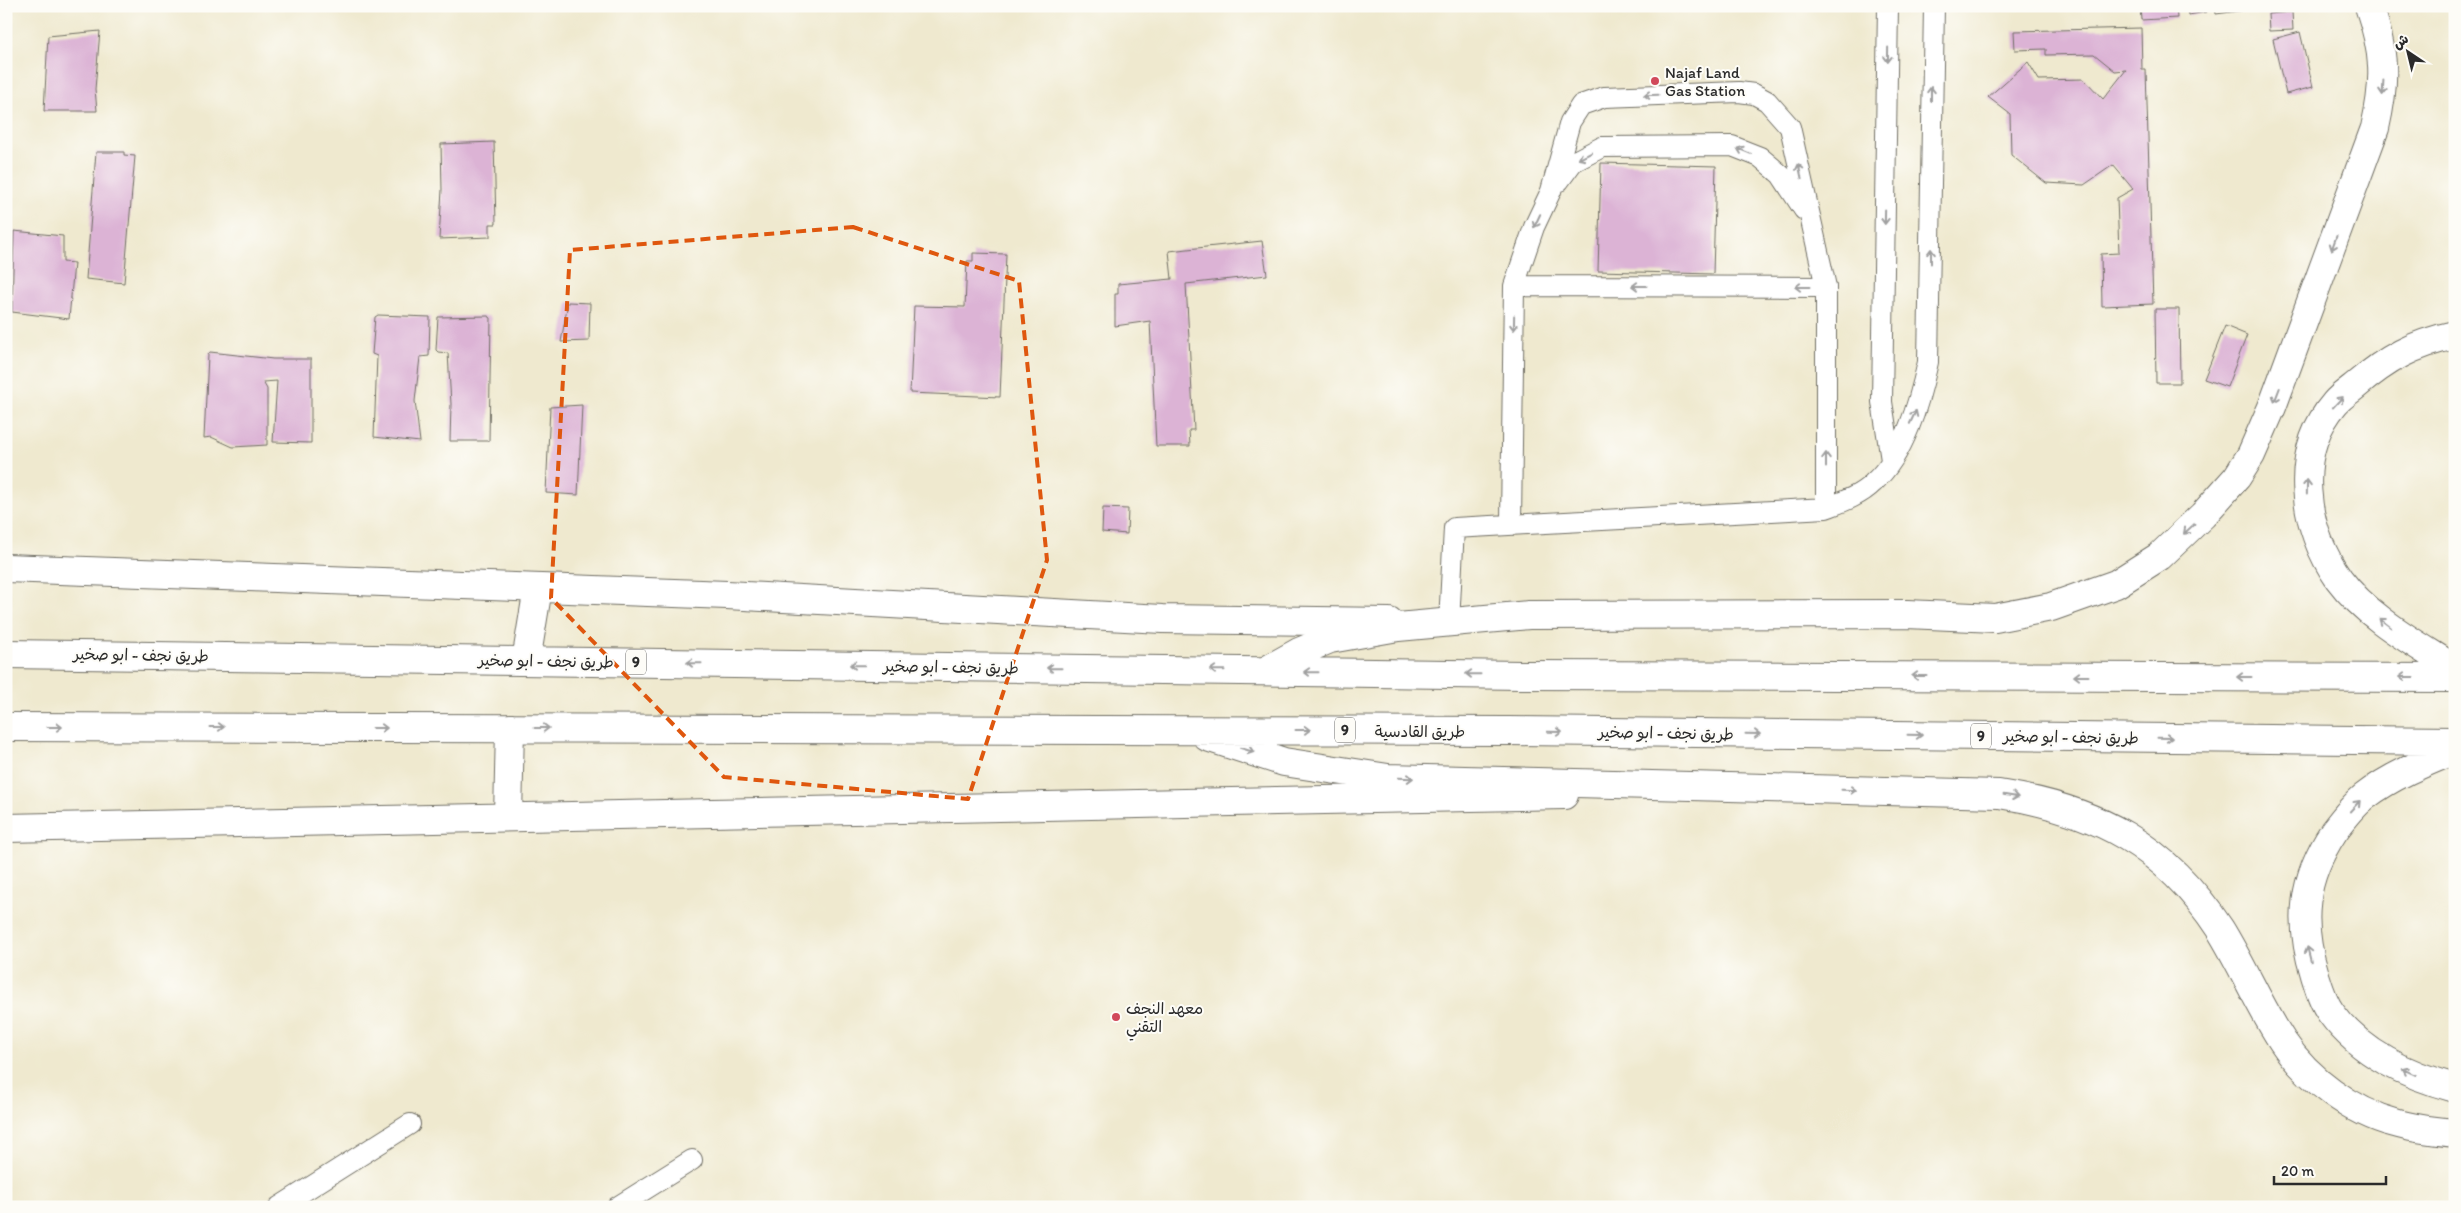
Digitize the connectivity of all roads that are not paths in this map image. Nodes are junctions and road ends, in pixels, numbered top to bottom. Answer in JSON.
{"nodes":[{"id":1,"x":1888,"y":6,"type":"edge"},
{"id":2,"x":1934,"y":6,"type":"edge"},
{"id":3,"x":2369,"y":6,"type":"edge"},
{"id":4,"x":1551,"y":191,"type":"junction"},
{"id":5,"x":1812,"y":223,"type":"junction"},
{"id":6,"x":1514,"y":286,"type":"junction"},
{"id":7,"x":1826,"y":287,"type":"junction"},
{"id":8,"x":2455,"y":335,"type":"edge"},
{"id":9,"x":1891,"y":460,"type":"junction"},
{"id":10,"x":1826,"y":508,"type":"junction"},
{"id":11,"x":1511,"y":523,"type":"junction"},
{"id":12,"x":6,"y":568,"type":"edge"},
{"id":13,"x":538,"y":588,"type":"junction"},
{"id":14,"x":1450,"y":623,"type":"junction"},
{"id":15,"x":6,"y":654,"type":"edge"},
{"id":16,"x":526,"y":661,"type":"junction"},
{"id":17,"x":2455,"y":669,"type":"edge"},
{"id":18,"x":1266,"y":671,"type":"junction"},
{"id":19,"x":2455,"y":678,"type":"edge"},
{"id":20,"x":6,"y":727,"type":"edge"},
{"id":21,"x":510,"y":728,"type":"junction"},
{"id":22,"x":1184,"y":730,"type":"junction"},
{"id":23,"x":1507,"y":731,"type":"joint"},
{"id":24,"x":2455,"y":741,"type":"edge"},
{"id":25,"x":2455,"y":750,"type":"edge"},
{"id":26,"x":1813,"y":789,"type":"junction"},
{"id":27,"x":508,"y":817,"type":"junction"},
{"id":28,"x":6,"y":828,"type":"edge"},
{"id":29,"x":2455,"y":1088,"type":"edge"},
{"id":30,"x":410,"y":1124,"type":"dead end"},
{"id":31,"x":2455,"y":1134,"type":"edge"},
{"id":32,"x":692,"y":1160,"type":"dead end"},
{"id":33,"x":279,"y":1207,"type":"edge"},
{"id":34,"x":617,"y":1207,"type":"edge"}],
"edges":[{"from":1,"to":9,"type":"lane","one_way":true},
{"from":9,"to":2,"type":"lane","one_way":true},
{"from":3,"to":14,"type":"main road","one_way":true},
{"from":5,"to":4,"type":"lane","one_way":true},
{"from":5,"to":4,"type":"lane","one_way":true},
{"from":4,"to":6,"type":"lane","one_way":true},
{"from":5,"to":7,"type":"lane"},
{"from":7,"to":6,"type":"lane","one_way":true},
{"from":6,"to":11,"type":"lane","one_way":true},
{"from":10,"to":7,"type":"lane","one_way":true},
{"from":17,"to":8,"type":"main road","one_way":true},
{"from":9,"to":10,"type":"lane"},
{"from":10,"to":11,"type":"lane"},
{"from":11,"to":14,"type":"lane"},
{"from":12,"to":13,"type":"main road"},
{"from":13,"to":14,"type":"main road"},
{"from":13,"to":16,"type":"main road"},
{"from":14,"to":18,"type":"main road"},
{"from":15,"to":16,"type":"main road","name":"طريق نجف - ابو صخير","number":"9"},
{"from":18,"to":16,"type":"main road","name":"طريق نجف - ابو صخير","number":"9","one_way":true},
{"from":19,"to":18,"type":"main road","number":"9","one_way":true},
{"from":20,"to":21,"type":"main road","number":"9","one_way":true},
{"from":21,"to":22,"type":"main road","number":"9","one_way":true},
{"from":21,"to":27,"type":"main road"},
{"from":22,"to":23,"type":"main road","name":"طريق القادسية","number":"9","one_way":true},
{"from":22,"to":26,"type":"main road","one_way":true},
{"from":23,"to":24,"type":"main road","name":"طريق نجف - ابو صخير","number":"9","one_way":true},
{"from":29,"to":25,"type":"main road","one_way":true},
{"from":26,"to":27,"type":"main road"},
{"from":26,"to":31,"type":"main road","one_way":true},
{"from":27,"to":28,"type":"main road"},
{"from":30,"to":33,"type":"lane"},
{"from":32,"to":34,"type":"lane"}]}
